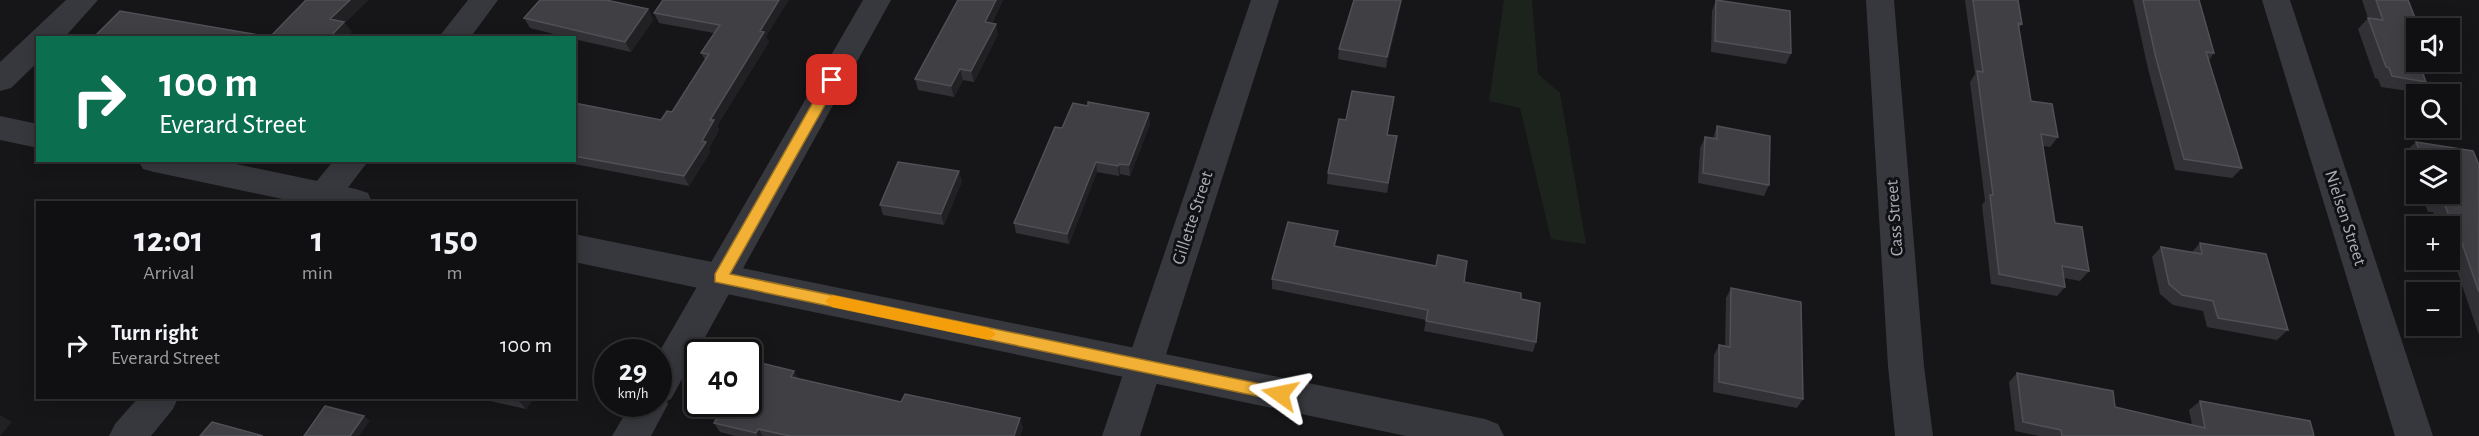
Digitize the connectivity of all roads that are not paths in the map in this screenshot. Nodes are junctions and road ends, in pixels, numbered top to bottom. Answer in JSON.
{"nodes":[{"id":1,"x":84,"y":0,"type":"edge"},
{"id":2,"x":484,"y":0,"type":"edge"},
{"id":3,"x":877,"y":0,"type":"edge"},
{"id":4,"x":1265,"y":0,"type":"edge"},
{"id":5,"x":1880,"y":0,"type":"edge"},
{"id":6,"x":2276,"y":0,"type":"edge"},
{"id":7,"x":47,"y":36,"type":"edge"},
{"id":8,"x":455,"y":36,"type":"edge"},
{"id":9,"x":36,"y":46,"type":"edge"},
{"id":10,"x":0,"y":80,"type":"edge"},
{"id":11,"x":0,"y":128,"type":"edge"},
{"id":12,"x":36,"y":136,"type":"edge"},
{"id":13,"x":163,"y":162,"type":"edge"},
{"id":14,"x":351,"y":162,"type":"edge"},
{"id":15,"x":322,"y":199,"type":"edge"},
{"id":16,"x":345,"y":201,"type":"edge"},
{"id":17,"x":576,"y":248,"type":"edge"},
{"id":18,"x":720,"y":278,"type":"junction"},
{"id":19,"x":672,"y":363,"type":"edge"},
{"id":20,"x":1143,"y":366,"type":"junction"},
{"id":21,"x":159,"y":399,"type":"edge"},
{"id":22,"x":642,"y":417,"type":"edge"},
{"id":23,"x":128,"y":436,"type":"edge"},
{"id":24,"x":631,"y":436,"type":"edge"},
{"id":25,"x":1121,"y":436,"type":"edge"},
{"id":26,"x":1485,"y":436,"type":"edge"},
{"id":27,"x":1914,"y":436,"type":"edge"},
{"id":28,"x":2414,"y":436,"type":"edge"}],
"edges":[{"from":1,"to":7,"type":"street"},
{"from":2,"to":8,"type":"street"},
{"from":3,"to":18,"type":"street"},
{"from":4,"to":20,"type":"street","name":"Gillette Street"},
{"from":5,"to":27,"type":"street","name":"Cass Street"},
{"from":6,"to":28,"type":"street","name":"Nielsen Street"},
{"from":9,"to":10,"type":"street"},
{"from":11,"to":12,"type":"street"},
{"from":13,"to":15,"type":"street"},
{"from":14,"to":15,"type":"street"},
{"from":15,"to":16,"type":"street"},
{"from":17,"to":18,"type":"street"},
{"from":18,"to":19,"type":"street"},
{"from":18,"to":20,"type":"street"},
{"from":20,"to":25,"type":"street","name":"Gillette Street"},
{"from":20,"to":26,"type":"street"},
{"from":21,"to":23,"type":"street"},
{"from":22,"to":24,"type":"street"}]}
